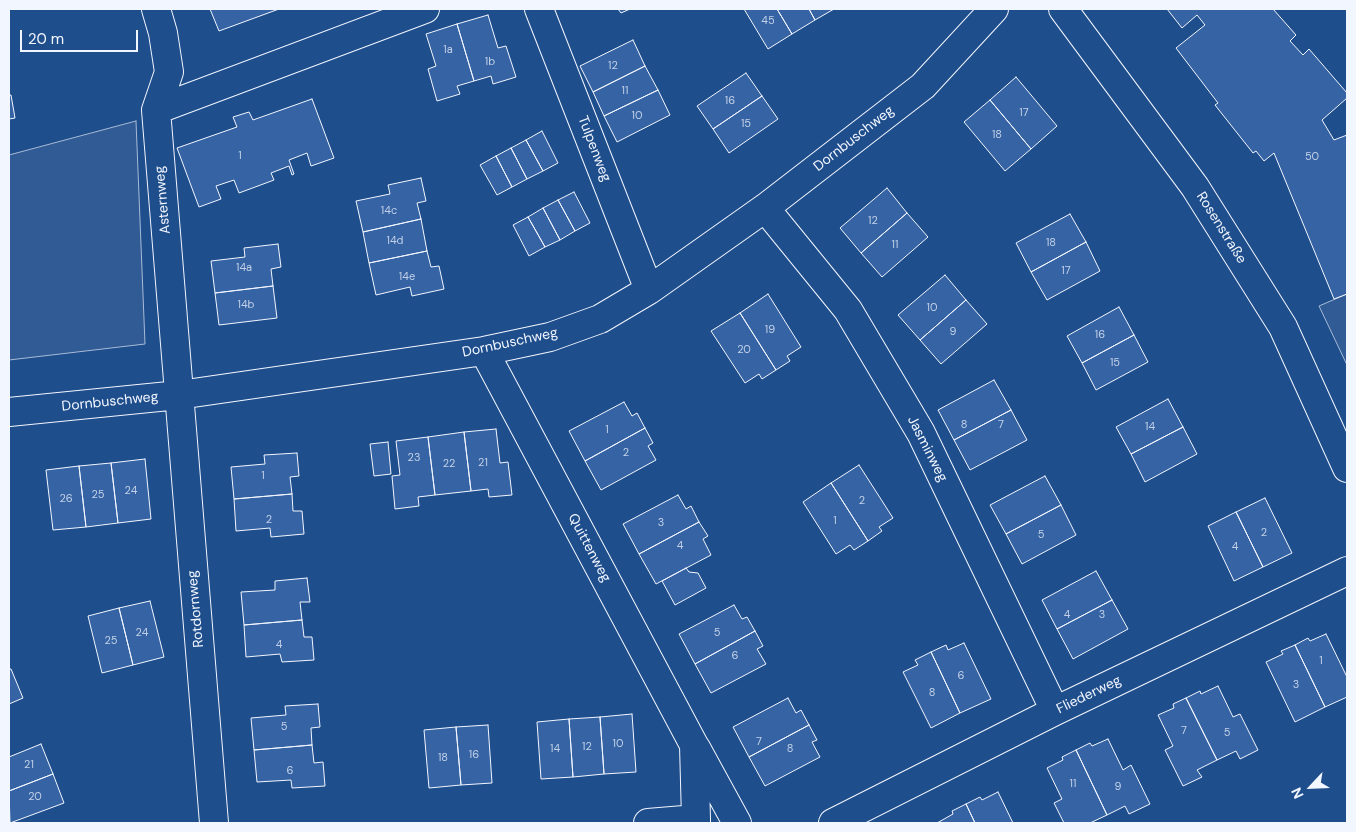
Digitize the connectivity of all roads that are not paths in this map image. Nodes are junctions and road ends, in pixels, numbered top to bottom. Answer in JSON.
{"nodes":[{"id":1,"x":156,"y":9,"type":"edge"},
{"id":2,"x":425,"y":9,"type":"edge"},
{"id":3,"x":540,"y":9,"type":"edge"},
{"id":4,"x":994,"y":9,"type":"edge"},
{"id":5,"x":1063,"y":9,"type":"edge"},
{"id":6,"x":156,"y":110,"type":"junction"},
{"id":7,"x":765,"y":208,"type":"junction"},
{"id":8,"x":649,"y":290,"type":"junction"},
{"id":9,"x":484,"y":351,"type":"junction"},
{"id":10,"x":179,"y":395,"type":"junction"},
{"id":11,"x":9,"y":412,"type":"edge"},
{"id":12,"x":1347,"y":468,"type":"edge"},
{"id":13,"x":1347,"y":571,"type":"edge"},
{"id":14,"x":1055,"y":711,"type":"junction"},
{"id":15,"x":694,"y":745,"type":"junction"},
{"id":16,"x":696,"y":821,"type":"edge"},
{"id":17,"x":214,"y":823,"type":"edge"},
{"id":18,"x":648,"y":823,"type":"edge"},
{"id":19,"x":737,"y":823,"type":"edge"},
{"id":20,"x":832,"y":823,"type":"edge"}],
"edges":[{"from":1,"to":6,"type":"street","name":"Asternweg"},
{"from":2,"to":6,"type":"street"},
{"from":3,"to":8,"type":"street","name":"Tulpenweg"},
{"from":4,"to":7,"type":"street","name":"Dornbuschweg"},
{"from":5,"to":12,"type":"street","name":"Rosenstraße"},
{"from":6,"to":10,"type":"street","name":"Asternweg"},
{"from":7,"to":8,"type":"street","name":"Dornbuschweg"},
{"from":7,"to":14,"type":"street","name":"Jasminweg"},
{"from":8,"to":9,"type":"street","name":"Dornbuschweg"},
{"from":9,"to":10,"type":"street","name":"Dornbuschweg"},
{"from":9,"to":15,"type":"street","name":"Quittenweg"},
{"from":10,"to":11,"type":"street","name":"Dornbuschweg"},
{"from":10,"to":17,"type":"street","name":"Rotdornweg"},
{"from":13,"to":14,"type":"street","name":"Fliederweg"},
{"from":14,"to":20,"type":"street","name":"Fliederweg"},
{"from":15,"to":16,"type":"street","name":"Quittenweg"},
{"from":15,"to":19,"type":"street","name":"Quittenweg"},
{"from":16,"to":18,"type":"street"}]}
